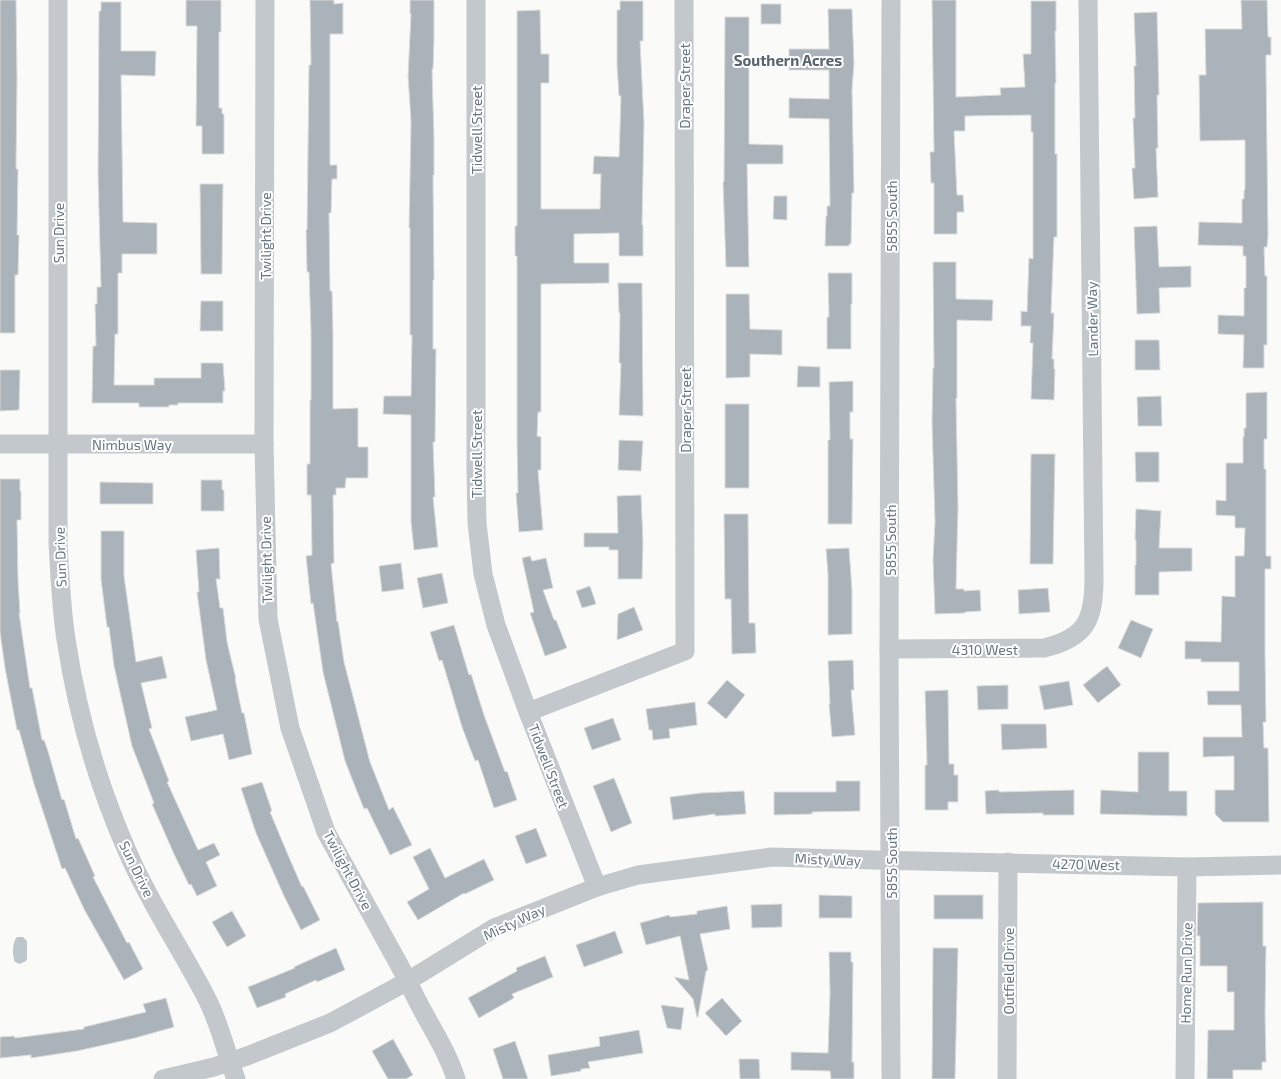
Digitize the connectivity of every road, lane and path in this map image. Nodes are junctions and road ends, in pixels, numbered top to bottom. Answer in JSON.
{"nodes":[{"id":1,"x":58,"y":0,"type":"edge"},
{"id":2,"x":265,"y":0,"type":"edge"},
{"id":3,"x":476,"y":0,"type":"edge"},
{"id":4,"x":684,"y":0,"type":"edge"},
{"id":5,"x":891,"y":0,"type":"edge"},
{"id":6,"x":1088,"y":0,"type":"edge"},
{"id":7,"x":0,"y":444,"type":"edge"},
{"id":8,"x":58,"y":444,"type":"junction"},
{"id":9,"x":264,"y":444,"type":"junction"},
{"id":10,"x":1078,"y":634,"type":"joint"},
{"id":11,"x":889,"y":649,"type":"junction"},
{"id":12,"x":528,"y":712,"type":"junction"},
{"id":13,"x":891,"y":860,"type":"junction"},
{"id":14,"x":1008,"y":862,"type":"junction"},
{"id":15,"x":1187,"y":866,"type":"junction"},
{"id":16,"x":1281,"y":866,"type":"edge"},
{"id":17,"x":597,"y":887,"type":"junction"},
{"id":18,"x":408,"y":981,"type":"junction"},
{"id":19,"x":233,"y":1070,"type":"edge"},
{"id":20,"x":163,"y":1079,"type":"edge"},
{"id":21,"x":456,"y":1079,"type":"edge"},
{"id":22,"x":891,"y":1079,"type":"edge"},
{"id":23,"x":1007,"y":1079,"type":"edge"},
{"id":24,"x":1185,"y":1079,"type":"edge"}],
"edges":[{"from":1,"to":8,"type":"street","name":"Sun Drive"},
{"from":2,"to":9,"type":"street","name":"Twilight Drive"},
{"from":3,"to":12,"type":"street","name":"Tidwell Street"},
{"from":4,"to":12,"type":"street","name":"Draper Street"},
{"from":5,"to":11,"type":"street","name":"5855 South"},
{"from":6,"to":10,"type":"street","name":"Lander Way"},
{"from":7,"to":8,"type":"street","name":"Nimbus Way"},
{"from":8,"to":9,"type":"street","name":"Nimbus Way"},
{"from":8,"to":19,"type":"street","name":"Sun Drive"},
{"from":9,"to":18,"type":"street","name":"Twilight Drive"},
{"from":10,"to":11,"type":"street","name":"4310 West"},
{"from":11,"to":13,"type":"street","name":"5855 South"},
{"from":12,"to":17,"type":"street","name":"Tidwell Street"},
{"from":13,"to":14,"type":"street","name":"4270 West"},
{"from":13,"to":17,"type":"street","name":"Misty Way"},
{"from":13,"to":22,"type":"street","name":"5855 South"},
{"from":14,"to":15,"type":"street","name":"4270 West"},
{"from":14,"to":23,"type":"street","name":"Outfield Drive"},
{"from":15,"to":16,"type":"street","name":"4270 West"},
{"from":15,"to":24,"type":"street","name":"Home Run Drive"},
{"from":17,"to":18,"type":"street","name":"Misty Way"},
{"from":18,"to":19,"type":"street","name":"Misty Way"},
{"from":18,"to":21,"type":"street","name":"Twilight Drive"},
{"from":19,"to":20,"type":"street","name":"Misty Way"}]}
